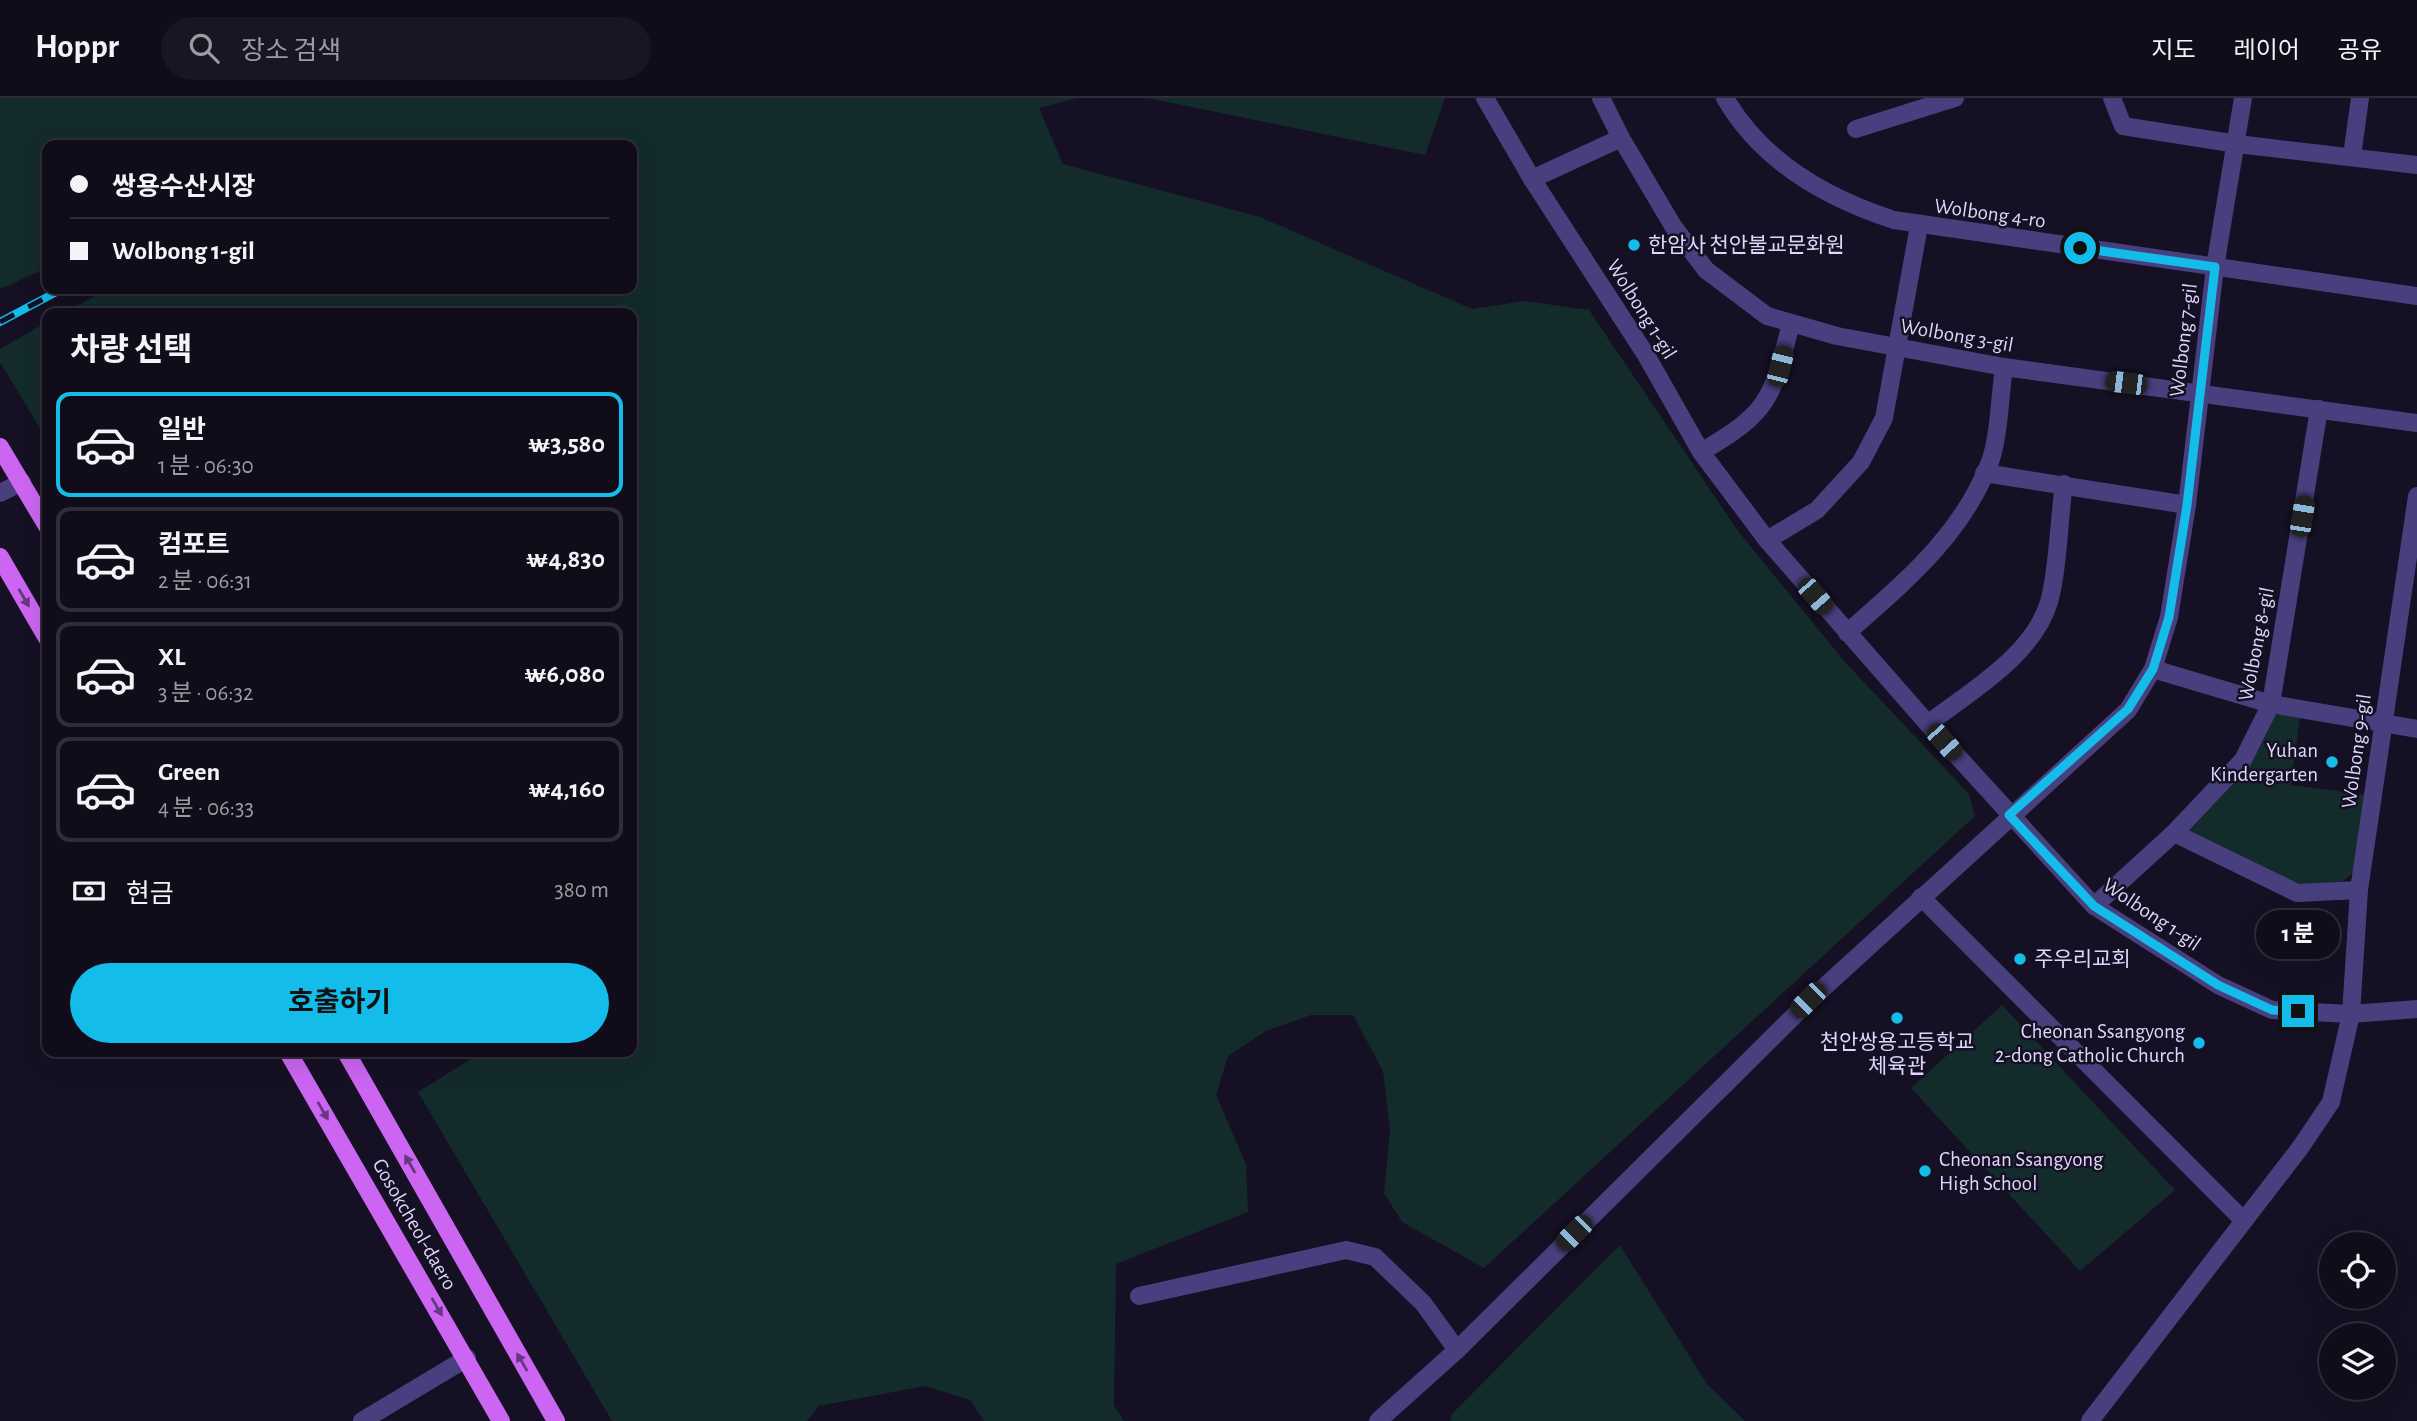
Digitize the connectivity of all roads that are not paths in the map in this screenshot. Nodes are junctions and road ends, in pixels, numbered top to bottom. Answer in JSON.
{"nodes":[{"id":1,"x":1485,"y":98,"type":"edge"},
{"id":2,"x":1601,"y":98,"type":"edge"},
{"id":3,"x":1725,"y":98,"type":"edge"},
{"id":4,"x":1955,"y":98,"type":"edge"},
{"id":5,"x":2112,"y":98,"type":"edge"},
{"id":6,"x":2244,"y":98,"type":"edge"},
{"id":7,"x":2360,"y":98,"type":"edge"},
{"id":8,"x":1856,"y":129,"type":"dead end"},
{"id":9,"x":1621,"y":138,"type":"junction"},
{"id":10,"x":2237,"y":144,"type":"junction"},
{"id":11,"x":2352,"y":156,"type":"junction"},
{"id":12,"x":2417,"y":164,"type":"edge"},
{"id":13,"x":1532,"y":179,"type":"junction"},
{"id":14,"x":1919,"y":226,"type":"junction"},
{"id":15,"x":2215,"y":267,"type":"junction"},
{"id":16,"x":2417,"y":296,"type":"edge"},
{"id":17,"x":1791,"y":323,"type":"junction"},
{"id":18,"x":1899,"y":347,"type":"junction"},
{"id":19,"x":2004,"y":367,"type":"junction"},
{"id":20,"x":2199,"y":393,"type":"junction"},
{"id":21,"x":2319,"y":409,"type":"junction"},
{"id":22,"x":2417,"y":423,"type":"edge"},
{"id":23,"x":1,"y":450,"type":"edge"},
{"id":24,"x":1701,"y":452,"type":"junction"},
{"id":25,"x":1984,"y":474,"type":"junction"},
{"id":26,"x":22,"y":482,"type":"junction"},
{"id":27,"x":2064,"y":484,"type":"junction"},
{"id":28,"x":0,"y":493,"type":"edge"},
{"id":29,"x":2417,"y":496,"type":"edge"},
{"id":30,"x":2187,"y":505,"type":"junction"},
{"id":31,"x":42,"y":517,"type":"edge"},
{"id":32,"x":1767,"y":540,"type":"junction"},
{"id":33,"x":0,"y":557,"type":"edge"},
{"id":34,"x":42,"y":629,"type":"edge"},
{"id":35,"x":1847,"y":632,"type":"junction"},
{"id":36,"x":2153,"y":669,"type":"junction"},
{"id":37,"x":2272,"y":704,"type":"junction"},
{"id":38,"x":2383,"y":723,"type":"junction"},
{"id":39,"x":1928,"y":724,"type":"junction"},
{"id":40,"x":2417,"y":729,"type":"edge"},
{"id":41,"x":2009,"y":815,"type":"junction"},
{"id":42,"x":2174,"y":833,"type":"junction"},
{"id":43,"x":2359,"y":890,"type":"junction"},
{"id":44,"x":1921,"y":897,"type":"junction"},
{"id":45,"x":2094,"y":906,"type":"junction"},
{"id":46,"x":2417,"y":1009,"type":"edge"},
{"id":47,"x":2351,"y":1014,"type":"junction"},
{"id":48,"x":291,"y":1057,"type":"edge"},
{"id":49,"x":349,"y":1057,"type":"edge"},
{"id":50,"x":2244,"y":1222,"type":"junction"},
{"id":51,"x":1139,"y":1296,"type":"dead end"},
{"id":52,"x":1457,"y":1350,"type":"junction"},
{"id":53,"x":467,"y":1358,"type":"junction"},
{"id":54,"x":362,"y":1421,"type":"edge"},
{"id":55,"x":501,"y":1421,"type":"edge"},
{"id":56,"x":556,"y":1421,"type":"edge"},
{"id":57,"x":1378,"y":1421,"type":"edge"},
{"id":58,"x":2090,"y":1421,"type":"edge"}],
"edges":[{"from":1,"to":13,"type":"street","name":"Wolbong 1-gil"},
{"from":2,"to":9,"type":"street","name":"Wolbong 3-gil"},
{"from":3,"to":14,"type":"street","name":"Wolbong 4-ro"},
{"from":4,"to":8,"type":"street"},
{"from":5,"to":10,"type":"street"},
{"from":6,"to":10,"type":"street","name":"Wolbong 7-gil"},
{"from":7,"to":11,"type":"street"},
{"from":9,"to":13,"type":"street"},
{"from":9,"to":17,"type":"street","name":"Wolbong 3-gil"},
{"from":10,"to":11,"type":"street"},
{"from":10,"to":15,"type":"street","name":"Wolbong 7-gil"},
{"from":11,"to":12,"type":"street"},
{"from":13,"to":24,"type":"street","name":"Wolbong 1-gil"},
{"from":14,"to":15,"type":"street","name":"Wolbong 4-ro"},
{"from":14,"to":18,"type":"street"},
{"from":15,"to":16,"type":"street","name":"Wolbong 4-ro"},
{"from":15,"to":20,"type":"street","name":"Wolbong 7-gil"},
{"from":17,"to":18,"type":"street","name":"Wolbong 3-gil"},
{"from":17,"to":24,"type":"street"},
{"from":18,"to":19,"type":"street","name":"Wolbong 3-gil"},
{"from":18,"to":32,"type":"street"},
{"from":19,"to":20,"type":"street","name":"Wolbong 3-gil"},
{"from":19,"to":25,"type":"street"},
{"from":20,"to":21,"type":"street","name":"Wolbong 3-gil"},
{"from":20,"to":30,"type":"street","name":"Wolbong 7-gil"},
{"from":21,"to":22,"type":"street","name":"Wolbong 3-gil"},
{"from":21,"to":37,"type":"street","name":"Wolbong 8-gil"},
{"from":23,"to":26,"type":"main road"},
{"from":24,"to":32,"type":"street","name":"Wolbong 1-gil"},
{"from":25,"to":27,"type":"street"},
{"from":25,"to":35,"type":"street"},
{"from":26,"to":28,"type":"street"},
{"from":26,"to":31,"type":"main road"},
{"from":27,"to":30,"type":"street"},
{"from":27,"to":39,"type":"street"},
{"from":29,"to":38,"type":"street","name":"Wolbong 9-gil"},
{"from":30,"to":36,"type":"street","name":"Wolbong 7-gil"},
{"from":32,"to":35,"type":"street","name":"Wolbong 1-gil"},
{"from":33,"to":34,"type":"main road","one_way":true},
{"from":35,"to":39,"type":"street","name":"Wolbong 1-gil"},
{"from":36,"to":37,"type":"street"},
{"from":36,"to":41,"type":"street","name":"Wolbong 7-gil"},
{"from":37,"to":38,"type":"street"},
{"from":37,"to":42,"type":"street","name":"Wolbong 8-gil"},
{"from":38,"to":40,"type":"street"},
{"from":38,"to":43,"type":"street","name":"Wolbong 9-gil"},
{"from":39,"to":41,"type":"street","name":"Wolbong 1-gil"},
{"from":41,"to":44,"type":"street","name":"Wolbong 7-gil"},
{"from":41,"to":45,"type":"street","name":"Wolbong 1-gil"},
{"from":42,"to":43,"type":"street"},
{"from":42,"to":45,"type":"street","name":"Wolbong 8-gil"},
{"from":43,"to":47,"type":"street","name":"Wolbong 9-gil"},
{"from":44,"to":50,"type":"street"},
{"from":44,"to":52,"type":"street","name":"Wolbong 7-gil"},
{"from":45,"to":47,"type":"street","name":"Wolbong 1-gil"},
{"from":46,"to":47,"type":"street","name":"Wolbong 1-gil"},
{"from":47,"to":50,"type":"street","name":"Wolbong 9-gil"},
{"from":48,"to":53,"type":"main road","name":"Gosokcheol-daero","one_way":true},
{"from":56,"to":49,"type":"main road","name":"Gosokcheol-daero","one_way":true},
{"from":50,"to":58,"type":"street","name":"Wolbong 9-gil"},
{"from":51,"to":52,"type":"street"},
{"from":52,"to":57,"type":"street","name":"Wolbong 7-gil"},
{"from":53,"to":54,"type":"street"},
{"from":53,"to":55,"type":"main road","name":"Gosokcheol-daero"}]}
